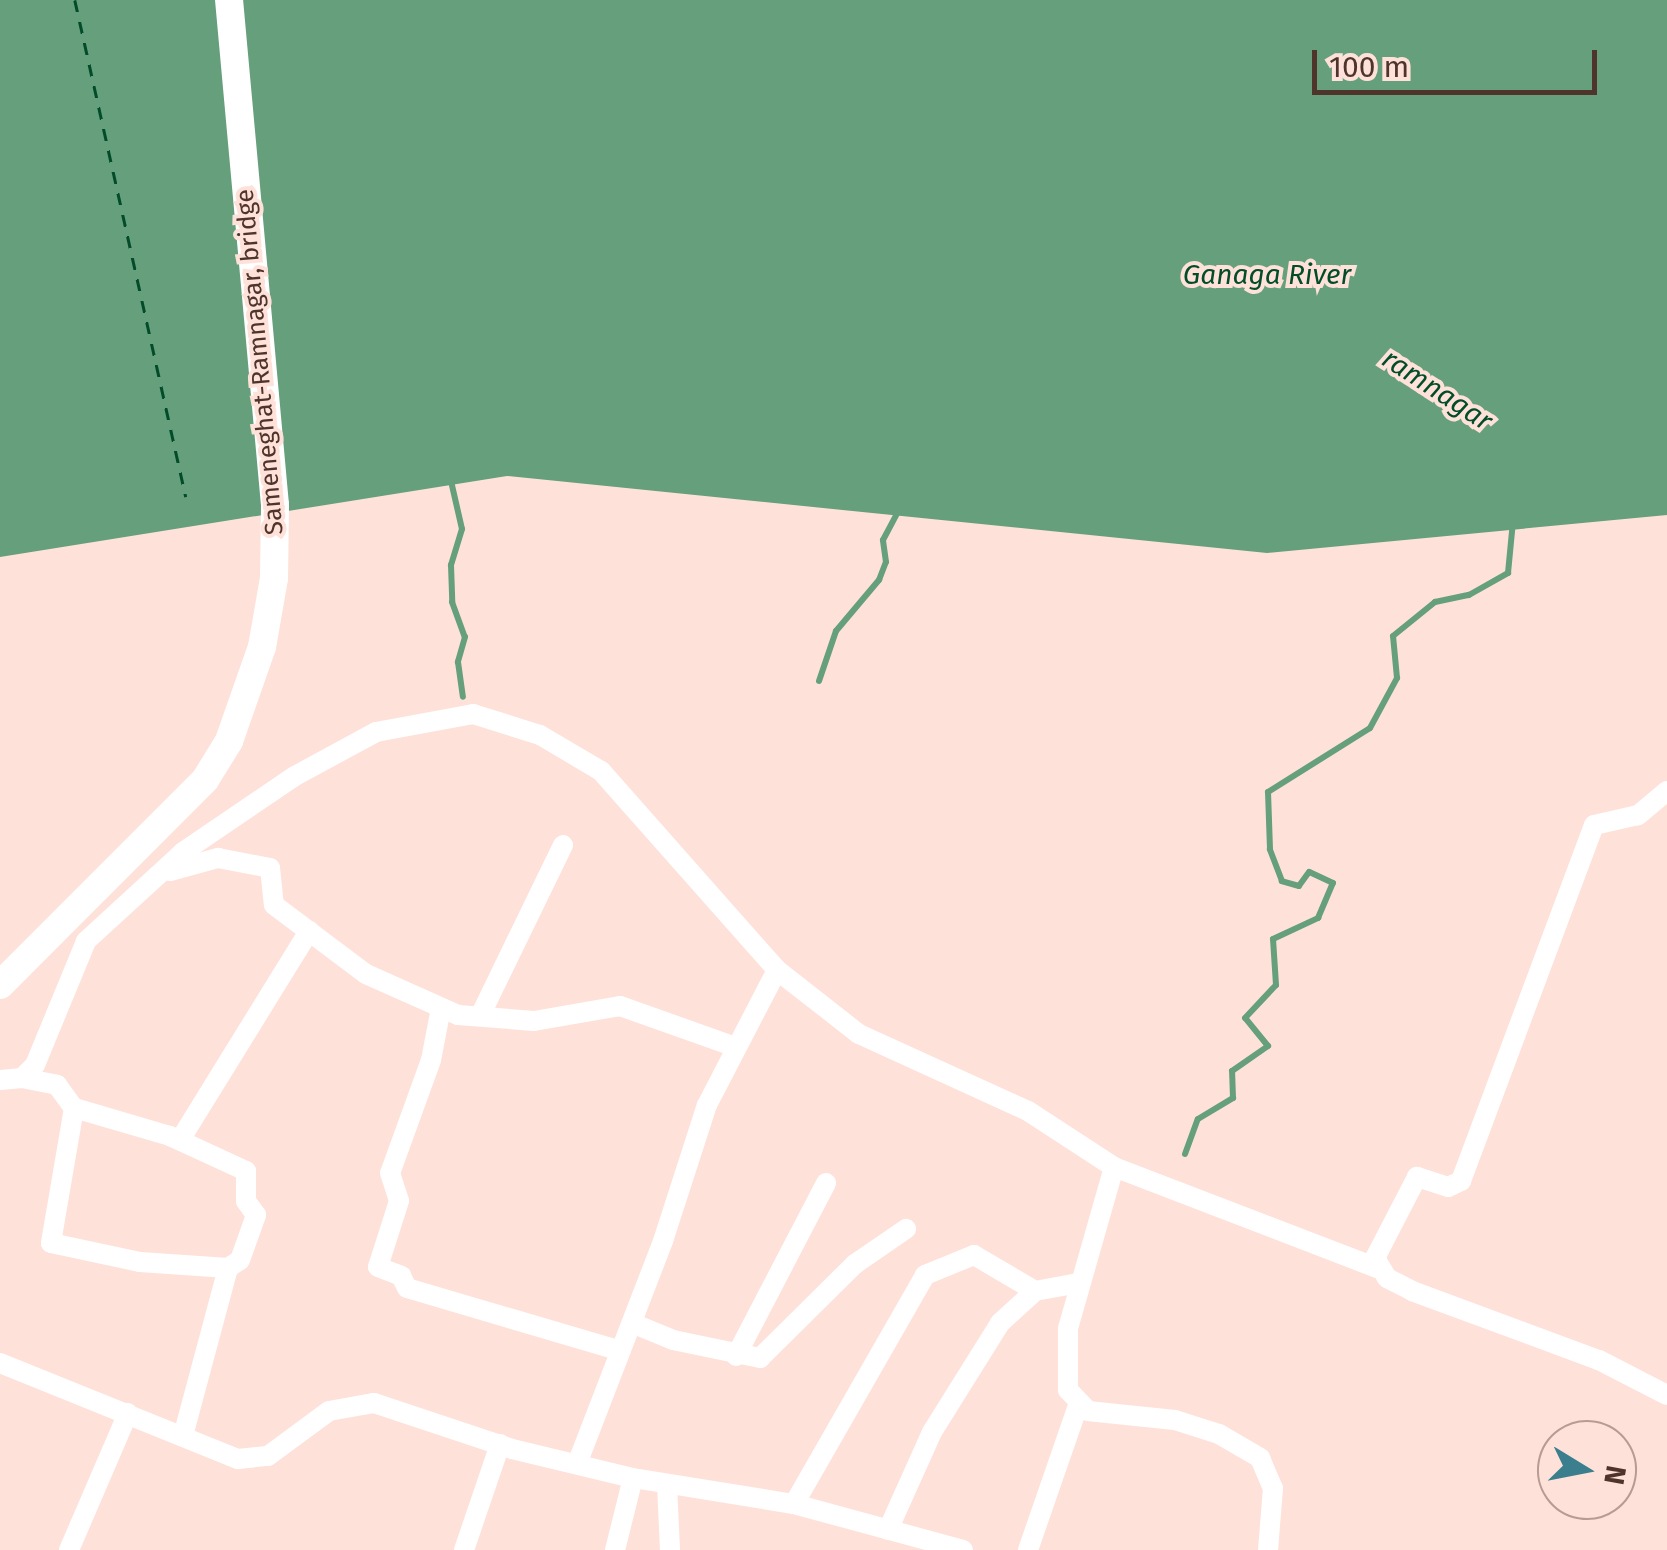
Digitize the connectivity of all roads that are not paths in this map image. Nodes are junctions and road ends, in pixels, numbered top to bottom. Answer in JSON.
{"nodes":[{"id":1,"x":229,"y":0,"type":"edge"},
{"id":2,"x":1667,"y":791,"type":"edge"},
{"id":3,"x":563,"y":845,"type":"dead end"},
{"id":4,"x":156,"y":876,"type":"junction"},
{"id":5,"x":309,"y":930,"type":"junction"},
{"id":6,"x":776,"y":970,"type":"junction"},
{"id":7,"x":0,"y":986,"type":"edge"},
{"id":8,"x":441,"y":1008,"type":"junction"},
{"id":9,"x":480,"y":1016,"type":"junction"},
{"id":10,"x":733,"y":1046,"type":"junction"},
{"id":11,"x":22,"y":1078,"type":"junction"},
{"id":12,"x":0,"y":1080,"type":"edge"},
{"id":13,"x":74,"y":1108,"type":"junction"},
{"id":14,"x":180,"y":1140,"type":"junction"},
{"id":15,"x":1114,"y":1166,"type":"junction"},
{"id":16,"x":826,"y":1184,"type":"dead end"},
{"id":17,"x":906,"y":1229,"type":"dead end"},
{"id":18,"x":228,"y":1268,"type":"junction"},
{"id":19,"x":1377,"y":1268,"type":"junction"},
{"id":20,"x":1079,"y":1284,"type":"junction"},
{"id":21,"x":1035,"y":1291,"type":"junction"},
{"id":22,"x":632,"y":1323,"type":"junction"},
{"id":23,"x":618,"y":1350,"type":"junction"},
{"id":24,"x":736,"y":1356,"type":"junction"},
{"id":25,"x":0,"y":1363,"type":"edge"},
{"id":26,"x":1667,"y":1395,"type":"edge"},
{"id":27,"x":1078,"y":1406,"type":"junction"},
{"id":28,"x":128,"y":1413,"type":"junction"},
{"id":29,"x":182,"y":1436,"type":"junction"},
{"id":30,"x":500,"y":1444,"type":"junction"},
{"id":31,"x":577,"y":1464,"type":"junction"},
{"id":32,"x":633,"y":1478,"type":"junction"},
{"id":33,"x":667,"y":1484,"type":"junction"},
{"id":34,"x":794,"y":1504,"type":"junction"},
{"id":35,"x":888,"y":1530,"type":"junction"},
{"id":36,"x":68,"y":1550,"type":"edge"},
{"id":37,"x":464,"y":1550,"type":"edge"},
{"id":38,"x":615,"y":1550,"type":"edge"},
{"id":39,"x":670,"y":1550,"type":"edge"},
{"id":40,"x":963,"y":1550,"type":"edge"},
{"id":41,"x":1028,"y":1550,"type":"edge"},
{"id":42,"x":1268,"y":1550,"type":"edge"}],
"edges":[{"from":1,"to":7,"type":"main road","name":"Sameneghat-Ramnagar, bridge"},
{"from":2,"to":19,"type":"street"},
{"from":3,"to":9,"type":"street"},
{"from":4,"to":5,"type":"street"},
{"from":4,"to":6,"type":"street"},
{"from":4,"to":11,"type":"street"},
{"from":5,"to":8,"type":"street"},
{"from":5,"to":14,"type":"street"},
{"from":6,"to":10,"type":"street"},
{"from":6,"to":15,"type":"street"},
{"from":8,"to":9,"type":"street"},
{"from":8,"to":23,"type":"street"},
{"from":9,"to":10,"type":"street"},
{"from":10,"to":22,"type":"street"},
{"from":11,"to":12,"type":"street"},
{"from":11,"to":13,"type":"street"},
{"from":13,"to":14,"type":"street"},
{"from":13,"to":18,"type":"street"},
{"from":14,"to":18,"type":"street"},
{"from":15,"to":19,"type":"street"},
{"from":15,"to":20,"type":"street"},
{"from":16,"to":24,"type":"street"},
{"from":17,"to":24,"type":"street"},
{"from":18,"to":29,"type":"street"},
{"from":19,"to":26,"type":"street"},
{"from":20,"to":21,"type":"street"},
{"from":20,"to":27,"type":"street"},
{"from":21,"to":34,"type":"street"},
{"from":21,"to":35,"type":"street"},
{"from":22,"to":23,"type":"street"},
{"from":22,"to":24,"type":"street"},
{"from":23,"to":31,"type":"street"},
{"from":25,"to":28,"type":"street"},
{"from":27,"to":41,"type":"street"},
{"from":27,"to":42,"type":"street"},
{"from":28,"to":29,"type":"street"},
{"from":28,"to":36,"type":"street"},
{"from":29,"to":30,"type":"street"},
{"from":30,"to":31,"type":"street"},
{"from":30,"to":37,"type":"street"},
{"from":31,"to":32,"type":"street"},
{"from":32,"to":33,"type":"street"},
{"from":32,"to":38,"type":"street"},
{"from":33,"to":34,"type":"street"},
{"from":33,"to":39,"type":"street"},
{"from":34,"to":35,"type":"street"},
{"from":35,"to":40,"type":"street"}]}
